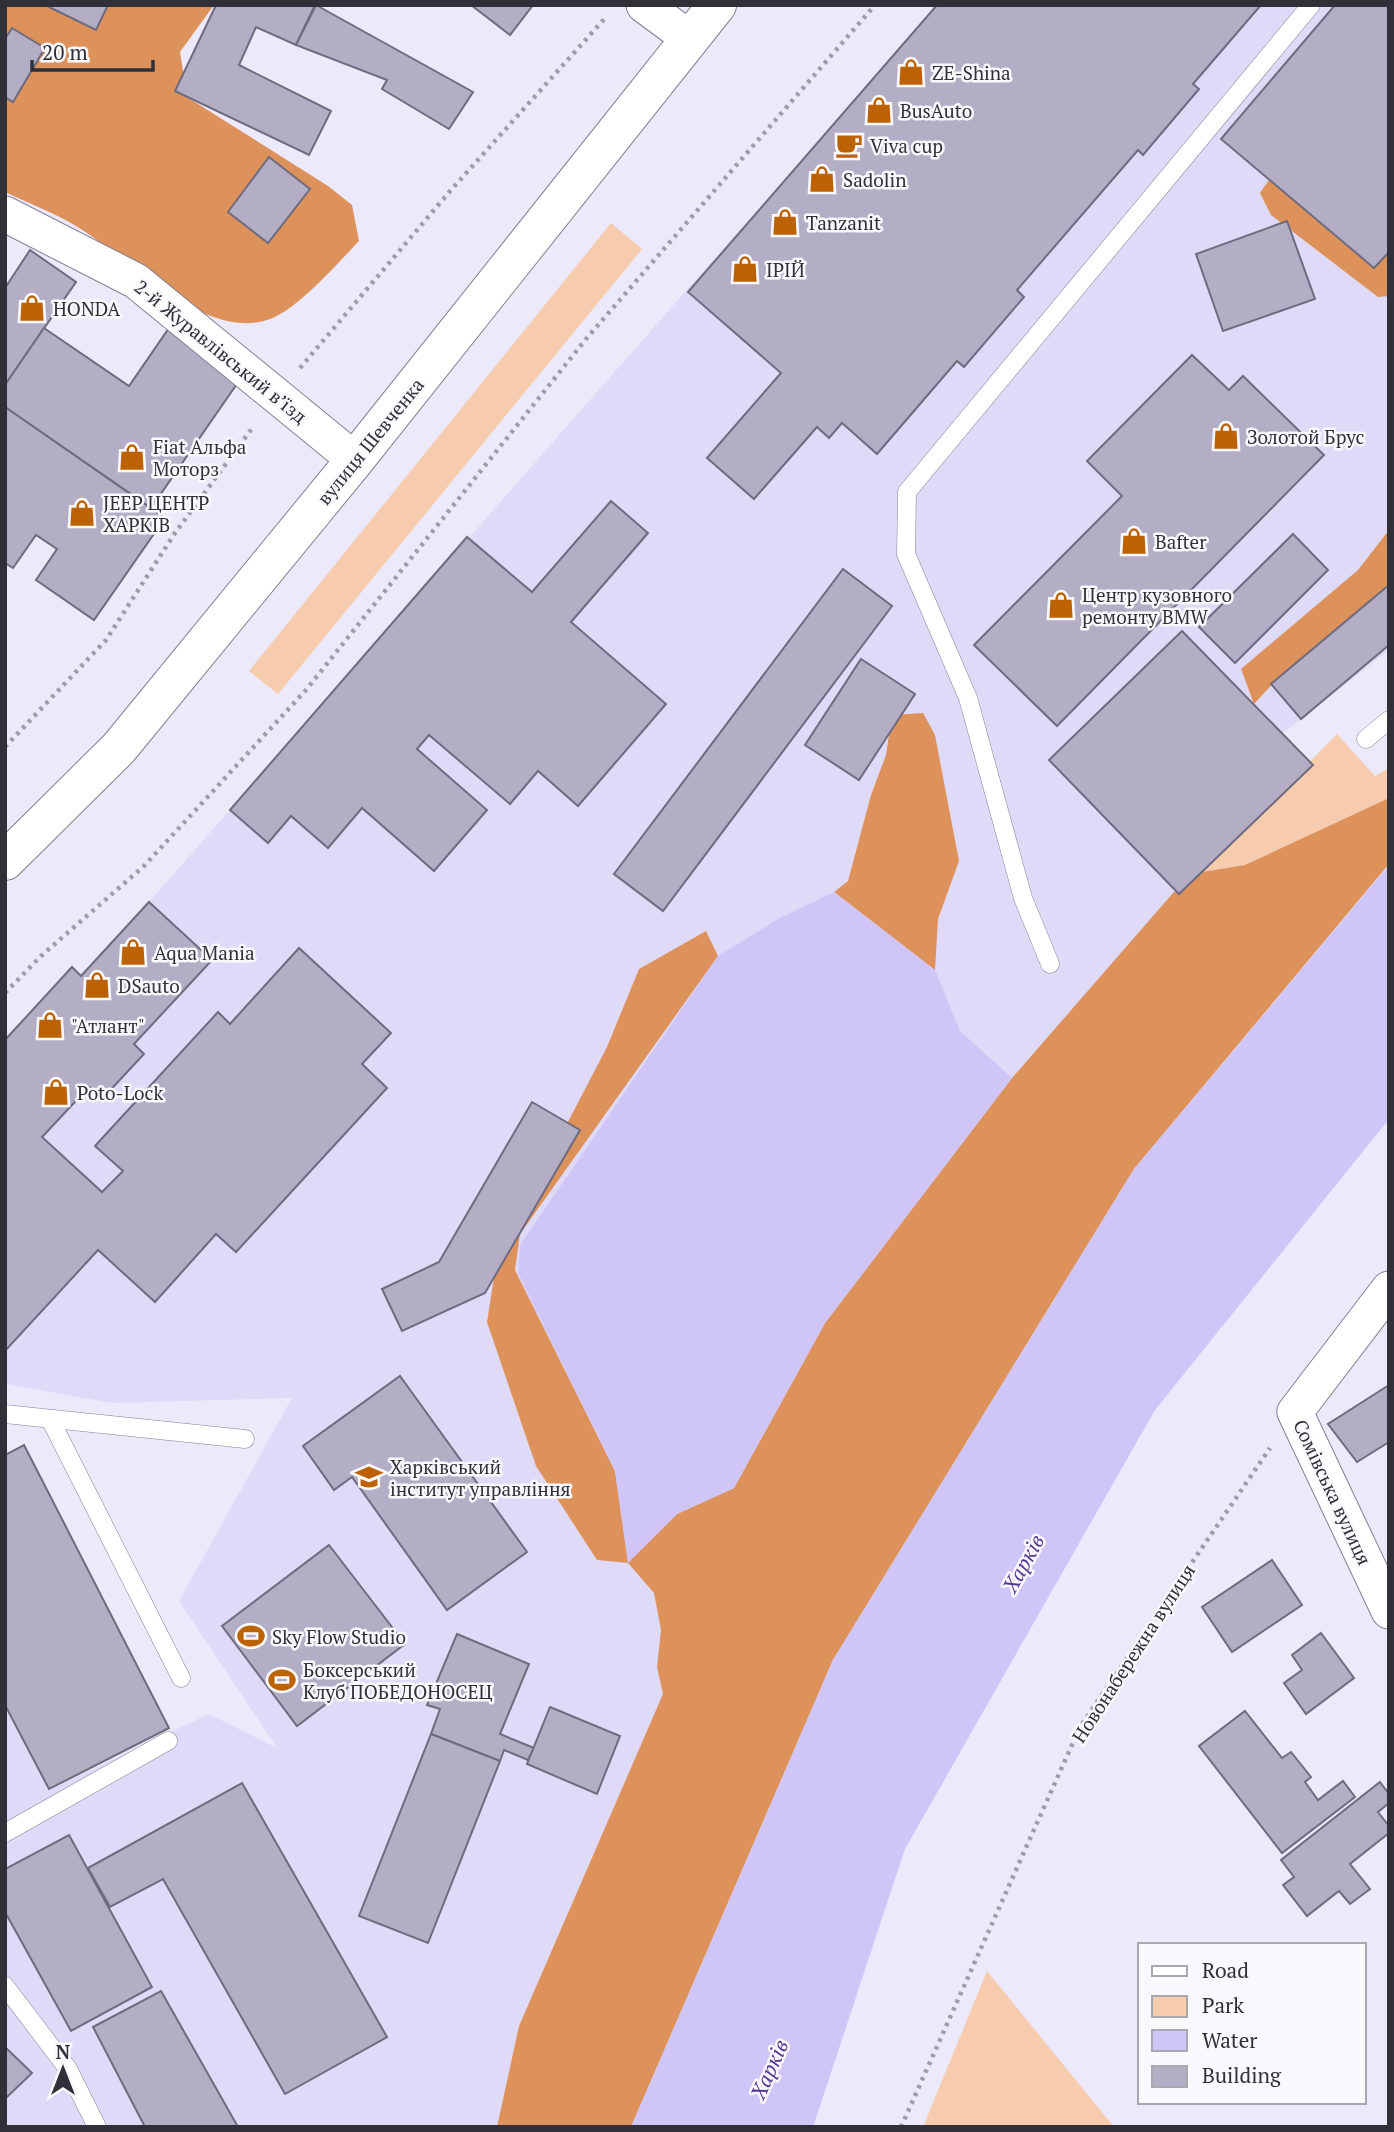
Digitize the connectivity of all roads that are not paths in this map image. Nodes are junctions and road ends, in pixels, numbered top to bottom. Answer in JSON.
{"nodes":[{"id":1,"x":644,"y":5,"type":"edge"},
{"id":2,"x":718,"y":5,"type":"edge"},
{"id":3,"x":1311,"y":5,"type":"edge"},
{"id":4,"x":690,"y":39,"type":"junction"},
{"id":5,"x":5,"y":214,"type":"edge"},
{"id":6,"x":355,"y":460,"type":"junction"},
{"id":7,"x":1389,"y":720,"type":"edge"},
{"id":8,"x":1366,"y":739,"type":"dead end"},
{"id":9,"x":5,"y":861,"type":"edge"},
{"id":10,"x":1050,"y":964,"type":"dead end"},
{"id":11,"x":1389,"y":1289,"type":"edge"},
{"id":12,"x":5,"y":1414,"type":"edge"},
{"id":13,"x":50,"y":1419,"type":"junction"},
{"id":14,"x":244,"y":1439,"type":"dead end"},
{"id":15,"x":1389,"y":1611,"type":"edge"},
{"id":16,"x":181,"y":1678,"type":"dead end"},
{"id":17,"x":168,"y":1741,"type":"dead end"},
{"id":18,"x":5,"y":1833,"type":"edge"},
{"id":19,"x":5,"y":1986,"type":"edge"},
{"id":20,"x":97,"y":2127,"type":"edge"}],
"edges":[{"from":1,"to":4,"type":"street"},
{"from":2,"to":4,"type":"main road","name":"вулиця Шевченка"},
{"from":3,"to":10,"type":"lane"},
{"from":4,"to":6,"type":"main road","name":"вулиця Шевченка"},
{"from":5,"to":6,"type":"street","name":"2-й Журавлівський в’їзд"},
{"from":6,"to":9,"type":"main road","name":"вулиця Шевченка"},
{"from":7,"to":8,"type":"lane"},
{"from":11,"to":15,"type":"street","name":"Сомівська вулиця"},
{"from":12,"to":13,"type":"lane"},
{"from":13,"to":14,"type":"lane"},
{"from":13,"to":16,"type":"lane"},
{"from":17,"to":18,"type":"lane"},
{"from":19,"to":20,"type":"lane"}]}
